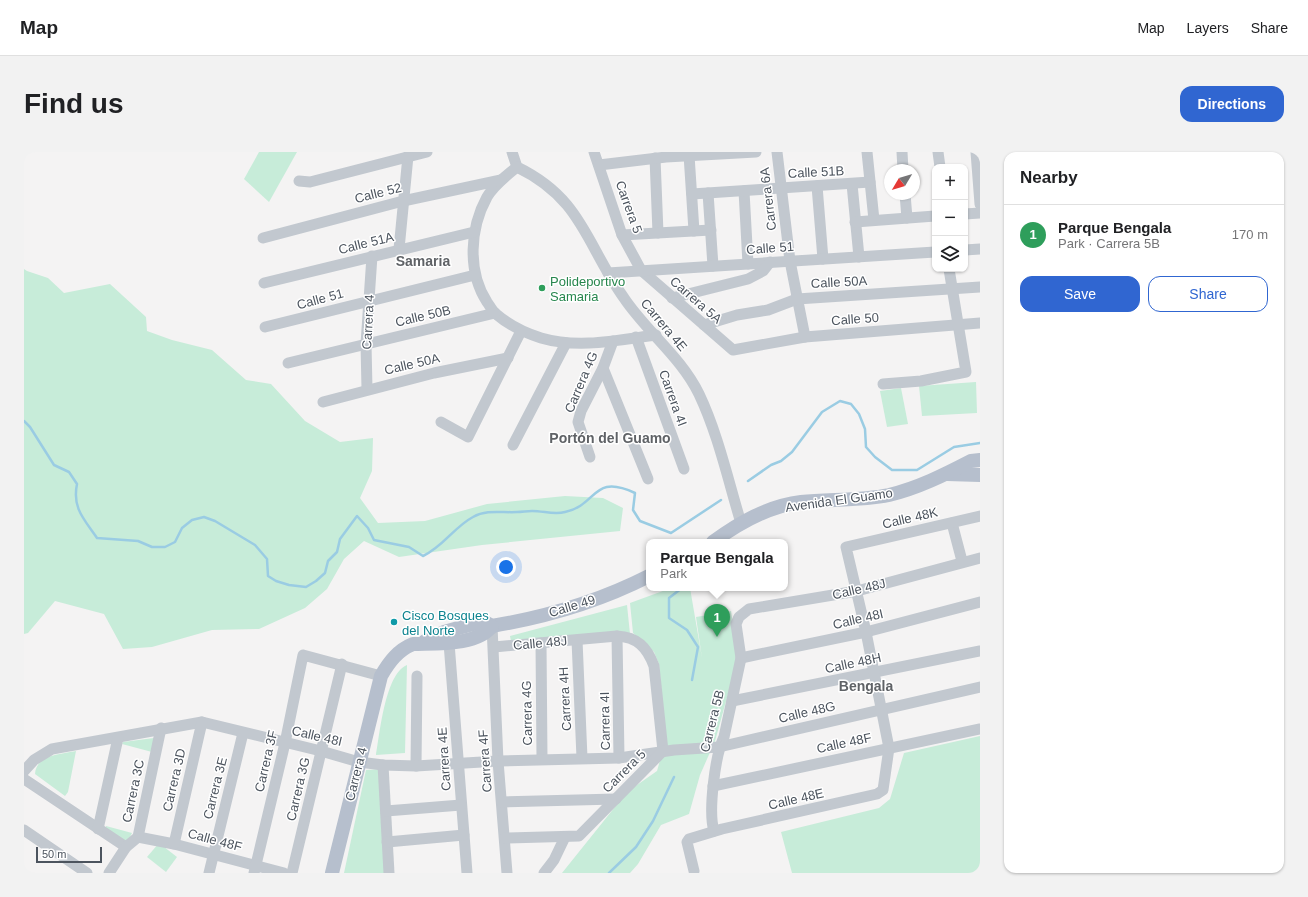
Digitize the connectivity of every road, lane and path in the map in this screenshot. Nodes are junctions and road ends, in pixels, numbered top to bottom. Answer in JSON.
{"nodes":[{"id":1,"x":427,"y":152,"type":"edge"},
{"id":2,"x":512,"y":152,"type":"edge"},
{"id":3,"x":594,"y":152,"type":"edge"},
{"id":4,"x":744,"y":152,"type":"edge"},
{"id":5,"x":756,"y":152,"type":"edge"},
{"id":6,"x":777,"y":152,"type":"edge"},
{"id":7,"x":867,"y":152,"type":"edge"},
{"id":8,"x":902,"y":152,"type":"edge"},
{"id":9,"x":938,"y":152,"type":"edge"},
{"id":10,"x":976,"y":152,"type":"edge"},
{"id":11,"x":703,"y":153,"type":"edge"},
{"id":12,"x":689,"y":155,"type":"junction"},
{"id":13,"x":408,"y":156,"type":"junction"},
{"id":14,"x":632,"y":156,"type":"edge"},
{"id":15,"x":662,"y":156,"type":"edge"},
{"id":16,"x":903,"y":164,"type":"edge"},
{"id":17,"x":940,"y":164,"type":"edge"},
{"id":18,"x":599,"y":165,"type":"junction"},
{"id":19,"x":517,"y":167,"type":"junction"},
{"id":20,"x":501,"y":180,"type":"junction"},
{"id":21,"x":299,"y":181,"type":"dead end"},
{"id":22,"x":870,"y":182,"type":"junction"},
{"id":23,"x":852,"y":184,"type":"junction"},
{"id":24,"x":817,"y":186,"type":"junction"},
{"id":25,"x":781,"y":188,"type":"junction"},
{"id":26,"x":744,"y":190,"type":"junction"},
{"id":27,"x":708,"y":193,"type":"junction"},
{"id":28,"x":692,"y":194,"type":"junction"},
{"id":29,"x":906,"y":200,"type":"edge"},
{"id":30,"x":403,"y":201,"type":"junction"},
{"id":31,"x":980,"y":204,"type":"edge"},
{"id":32,"x":980,"y":213,"type":"edge"},
{"id":33,"x":968,"y":214,"type":"edge"},
{"id":34,"x":932,"y":216,"type":"edge"},
{"id":35,"x":907,"y":218,"type":"junction"},
{"id":36,"x":874,"y":220,"type":"junction"},
{"id":37,"x":856,"y":222,"type":"junction"},
{"id":38,"x":711,"y":230,"type":"junction"},
{"id":39,"x":694,"y":231,"type":"junction"},
{"id":40,"x":474,"y":232,"type":"junction"},
{"id":41,"x":658,"y":233,"type":"junction"},
{"id":42,"x":622,"y":235,"type":"junction"},
{"id":43,"x":263,"y":238,"type":"dead end"},
{"id":44,"x":399,"y":249,"type":"junction"},
{"id":45,"x":980,"y":249,"type":"edge"},
{"id":46,"x":968,"y":250,"type":"edge"},
{"id":47,"x":932,"y":252,"type":"edge"},
{"id":48,"x":372,"y":256,"type":"junction"},
{"id":49,"x":859,"y":257,"type":"junction"},
{"id":50,"x":823,"y":259,"type":"junction"},
{"id":51,"x":790,"y":261,"type":"junction"},
{"id":52,"x":770,"y":262,"type":"junction"},
{"id":53,"x":748,"y":264,"type":"junction"},
{"id":54,"x":713,"y":266,"type":"junction"},
{"id":55,"x":641,"y":270,"type":"junction"},
{"id":56,"x":949,"y":272,"type":"edge"},
{"id":57,"x":608,"y":273,"type":"junction"},
{"id":58,"x":475,"y":274,"type":"junction"},
{"id":59,"x":264,"y":283,"type":"dead end"},
{"id":60,"x":980,"y":288,"type":"edge"},
{"id":61,"x":952,"y":290,"type":"junction"},
{"id":62,"x":672,"y":298,"type":"junction"},
{"id":63,"x":797,"y":298,"type":"junction"},
{"id":64,"x":369,"y":300,"type":"junction"},
{"id":65,"x":495,"y":313,"type":"junction"},
{"id":66,"x":980,"y":323,"type":"edge"},
{"id":67,"x":704,"y":325,"type":"junction"},
{"id":68,"x":957,"y":326,"type":"junction"},
{"id":69,"x":266,"y":327,"type":"dead end"},
{"id":70,"x":521,"y":331,"type":"junction"},
{"id":71,"x":656,"y":335,"type":"junction"},
{"id":72,"x":636,"y":337,"type":"junction"},
{"id":73,"x":805,"y":337,"type":"junction"},
{"id":74,"x":614,"y":341,"type":"junction"},
{"id":75,"x":366,"y":344,"type":"junction"},
{"id":76,"x":566,"y":344,"type":"junction"},
{"id":77,"x":733,"y":350,"type":"joint"},
{"id":78,"x":508,"y":358,"type":"junction"},
{"id":79,"x":288,"y":363,"type":"dead end"},
{"id":80,"x":603,"y":368,"type":"junction"},
{"id":81,"x":883,"y":384,"type":"dead end"},
{"id":82,"x":367,"y":389,"type":"junction"},
{"id":83,"x":323,"y":402,"type":"dead end"},
{"id":84,"x":441,"y":422,"type":"dead end"},
{"id":85,"x":513,"y":445,"type":"dead end"},
{"id":86,"x":590,"y":457,"type":"dead end"},
{"id":87,"x":980,"y":460,"type":"edge"},
{"id":88,"x":684,"y":469,"type":"dead end"},
{"id":89,"x":947,"y":474,"type":"junction"},
{"id":90,"x":980,"y":475,"type":"edge"},
{"id":91,"x":648,"y":479,"type":"dead end"},
{"id":92,"x":980,"y":516,"type":"edge"},
{"id":93,"x":952,"y":522,"type":"junction"},
{"id":94,"x":741,"y":523,"type":"junction"},
{"id":95,"x":717,"y":539,"type":"edge"},
{"id":96,"x":980,"y":558,"type":"edge"},
{"id":97,"x":962,"y":561,"type":"junction"},
{"id":98,"x":646,"y":577,"type":"edge"},
{"id":99,"x":857,"y":591,"type":"junction"},
{"id":100,"x":980,"y":602,"type":"edge"},
{"id":101,"x":738,"y":617,"type":"joint"},
{"id":102,"x":492,"y":626,"type":"junction"},
{"id":103,"x":866,"y":632,"type":"junction"},
{"id":104,"x":617,"y":636,"type":"junction"},
{"id":105,"x":577,"y":640,"type":"junction"},
{"id":106,"x":449,"y":643,"type":"junction"},
{"id":107,"x":541,"y":643,"type":"junction"},
{"id":108,"x":419,"y":644,"type":"junction"},
{"id":109,"x":494,"y":647,"type":"junction"},
{"id":110,"x":980,"y":651,"type":"edge"},
{"id":111,"x":650,"y":654,"type":"joint"},
{"id":112,"x":741,"y":658,"type":"junction"},
{"id":113,"x":342,"y":664,"type":"junction"},
{"id":114,"x":874,"y":673,"type":"junction"},
{"id":115,"x":381,"y":676,"type":"junction"},
{"id":116,"x":417,"y":676,"type":"dead end"},
{"id":117,"x":980,"y":687,"type":"edge"},
{"id":118,"x":732,"y":701,"type":"junction"},
{"id":119,"x":881,"y":709,"type":"junction"},
{"id":120,"x":202,"y":722,"type":"junction"},
{"id":121,"x":161,"y":728,"type":"junction"},
{"id":122,"x":980,"y":729,"type":"edge"},
{"id":123,"x":243,"y":733,"type":"junction"},
{"id":124,"x":118,"y":738,"type":"junction"},
{"id":125,"x":285,"y":743,"type":"junction"},
{"id":126,"x":719,"y":747,"type":"junction"},
{"id":127,"x":889,"y":748,"type":"junction"},
{"id":128,"x":321,"y":750,"type":"junction"},
{"id":129,"x":663,"y":751,"type":"junction"},
{"id":130,"x":582,"y":758,"type":"junction"},
{"id":131,"x":619,"y":758,"type":"junction"},
{"id":132,"x":542,"y":759,"type":"junction"},
{"id":133,"x":498,"y":761,"type":"junction"},
{"id":134,"x":359,"y":762,"type":"junction"},
{"id":135,"x":458,"y":763,"type":"junction"},
{"id":136,"x":383,"y":765,"type":"junction"},
{"id":137,"x":416,"y":766,"type":"junction"},
{"id":138,"x":24,"y":771,"type":"edge"},
{"id":139,"x":24,"y":779,"type":"edge"},
{"id":140,"x":714,"y":786,"type":"junction"},
{"id":141,"x":616,"y":799,"type":"junction"},
{"id":142,"x":502,"y":802,"type":"junction"},
{"id":143,"x":461,"y":805,"type":"junction"},
{"id":144,"x":386,"y":811,"type":"junction"},
{"id":145,"x":98,"y":829,"type":"junction"},
{"id":146,"x":24,"y":830,"type":"edge"},
{"id":147,"x":714,"y":832,"type":"junction"},
{"id":148,"x":464,"y":835,"type":"junction"},
{"id":149,"x":138,"y":837,"type":"junction"},
{"id":150,"x":565,"y":837,"type":"junction"},
{"id":151,"x":505,"y":838,"type":"junction"},
{"id":152,"x":388,"y":842,"type":"junction"},
{"id":153,"x":174,"y":844,"type":"junction"},
{"id":154,"x":126,"y":848,"type":"junction"},
{"id":155,"x":214,"y":855,"type":"junction"},
{"id":156,"x":254,"y":869,"type":"edge"},
{"id":157,"x":694,"y":871,"type":"dead end"},
{"id":158,"x":87,"y":873,"type":"edge"},
{"id":159,"x":109,"y":873,"type":"edge"},
{"id":160,"x":209,"y":873,"type":"edge"},
{"id":161,"x":284,"y":873,"type":"edge"},
{"id":162,"x":292,"y":873,"type":"edge"},
{"id":163,"x":332,"y":873,"type":"edge"},
{"id":164,"x":389,"y":873,"type":"edge"},
{"id":165,"x":467,"y":873,"type":"edge"},
{"id":166,"x":507,"y":873,"type":"edge"},
{"id":167,"x":544,"y":873,"type":"edge"}],
"edges":[{"from":1,"to":13,"type":"street"},
{"from":2,"to":19,"type":"street"},
{"from":3,"to":18,"type":"street","name":"Carrera 5"},
{"from":4,"to":5,"type":"street"},
{"from":4,"to":11,"type":"street"},
{"from":6,"to":25,"type":"street","name":"Carrera 6A"},
{"from":7,"to":22,"type":"street"},
{"from":8,"to":16,"type":"street"},
{"from":9,"to":17,"type":"street"},
{"from":10,"to":31,"type":"street"},
{"from":11,"to":12,"type":"street"},
{"from":12,"to":15,"type":"street"},
{"from":12,"to":28,"type":"street"},
{"from":13,"to":21,"type":"street"},
{"from":13,"to":30,"type":"street"},
{"from":14,"to":15,"type":"street"},
{"from":14,"to":18,"type":"street"},
{"from":15,"to":41,"type":"street"},
{"from":18,"to":42,"type":"street","name":"Carrera 5"},
{"from":19,"to":20,"type":"street"},
{"from":19,"to":57,"type":"street","name":"Carrera 4E"},
{"from":20,"to":30,"type":"street","name":"Calle 52"},
{"from":20,"to":40,"type":"street"},
{"from":22,"to":23,"type":"street","name":"Calle 51B"},
{"from":22,"to":36,"type":"street"},
{"from":23,"to":24,"type":"street","name":"Calle 51B"},
{"from":23,"to":37,"type":"street"},
{"from":24,"to":25,"type":"street","name":"Calle 51B"},
{"from":24,"to":50,"type":"street"},
{"from":25,"to":26,"type":"street","name":"Calle 51B"},
{"from":25,"to":51,"type":"street","name":"Carrera 6A"},
{"from":26,"to":27,"type":"street","name":"Calle 51B"},
{"from":26,"to":53,"type":"street"},
{"from":27,"to":28,"type":"street","name":"Calle 51B"},
{"from":27,"to":38,"type":"street"},
{"from":28,"to":39,"type":"street"},
{"from":29,"to":35,"type":"street"},
{"from":30,"to":43,"type":"street","name":"Calle 52"},
{"from":30,"to":44,"type":"street"},
{"from":32,"to":33,"type":"street"},
{"from":34,"to":35,"type":"street"},
{"from":35,"to":36,"type":"street"},
{"from":36,"to":37,"type":"street"},
{"from":37,"to":49,"type":"street"},
{"from":38,"to":39,"type":"street"},
{"from":38,"to":54,"type":"street"},
{"from":39,"to":41,"type":"street"},
{"from":40,"to":44,"type":"street","name":"Calle 51A"},
{"from":40,"to":58,"type":"street"},
{"from":41,"to":42,"type":"street"},
{"from":42,"to":55,"type":"street","name":"Carrera 5"},
{"from":44,"to":48,"type":"street","name":"Calle 51A"},
{"from":45,"to":46,"type":"street"},
{"from":47,"to":49,"type":"street","name":"Calle 51"},
{"from":48,"to":59,"type":"street","name":"Calle 51A"},
{"from":48,"to":64,"type":"street","name":"Carrera 4"},
{"from":49,"to":50,"type":"street","name":"Calle 51"},
{"from":50,"to":51,"type":"street","name":"Calle 51"},
{"from":51,"to":52,"type":"street","name":"Calle 51"},
{"from":51,"to":63,"type":"street","name":"Carrera 6A"},
{"from":52,"to":53,"type":"street","name":"Calle 51"},
{"from":52,"to":62,"type":"street"},
{"from":53,"to":54,"type":"street","name":"Calle 51"},
{"from":54,"to":55,"type":"street","name":"Calle 51"},
{"from":55,"to":57,"type":"street","name":"Calle 51"},
{"from":55,"to":62,"type":"street","name":"Carrera 5A"},
{"from":56,"to":61,"type":"street"},
{"from":57,"to":71,"type":"street","name":"Carrera 4E"},
{"from":58,"to":64,"type":"street","name":"Calle 51"},
{"from":58,"to":65,"type":"street"},
{"from":60,"to":61,"type":"street","name":"Calle 50A"},
{"from":61,"to":63,"type":"street","name":"Calle 50A"},
{"from":61,"to":68,"type":"street"},
{"from":62,"to":67,"type":"street","name":"Carrera 5A"},
{"from":63,"to":67,"type":"street","name":"Calle 50A"},
{"from":63,"to":73,"type":"street","name":"Carrera 6A"},
{"from":64,"to":69,"type":"street","name":"Calle 51"},
{"from":64,"to":75,"type":"street","name":"Carrera 4"},
{"from":65,"to":70,"type":"street"},
{"from":65,"to":75,"type":"street","name":"Calle 50B"},
{"from":66,"to":68,"type":"street","name":"Calle 50"},
{"from":67,"to":77,"type":"street","name":"Carrera 5A"},
{"from":68,"to":73,"type":"street","name":"Calle 50"},
{"from":68,"to":81,"type":"street"},
{"from":70,"to":76,"type":"street"},
{"from":70,"to":78,"type":"street"},
{"from":71,"to":72,"type":"street"},
{"from":71,"to":94,"type":"street","name":"Carrera 4E"},
{"from":72,"to":74,"type":"street"},
{"from":72,"to":88,"type":"street","name":"Carrera 4I"},
{"from":73,"to":77,"type":"street","name":"Calle 50"},
{"from":74,"to":76,"type":"street"},
{"from":74,"to":80,"type":"street","name":"Carrera 4G"},
{"from":75,"to":79,"type":"street","name":"Calle 50B"},
{"from":75,"to":82,"type":"street","name":"Carrera 4"},
{"from":76,"to":85,"type":"street"},
{"from":78,"to":82,"type":"street","name":"Calle 50A"},
{"from":78,"to":84,"type":"street"},
{"from":80,"to":86,"type":"street","name":"Carrera 4G"},
{"from":80,"to":91,"type":"street"},
{"from":82,"to":83,"type":"street","name":"Calle 50A"},
{"from":87,"to":89,"type":"main road","name":"Avenida El Guamo"},
{"from":89,"to":90,"type":"main road","name":"Avenida El Guamo"},
{"from":89,"to":94,"type":"main road","name":"Avenida El Guamo"},
{"from":92,"to":93,"type":"street","name":"Calle 48K"},
{"from":93,"to":97,"type":"street"},
{"from":93,"to":99,"type":"street","name":"Calle 48K"},
{"from":94,"to":95,"type":"main road","name":"Avenida El Guamo"},
{"from":96,"to":97,"type":"street","name":"Calle 48J"},
{"from":97,"to":99,"type":"street","name":"Calle 48J"},
{"from":98,"to":102,"type":"main road","name":"Calle 49"},
{"from":99,"to":101,"type":"street","name":"Calle 48J"},
{"from":99,"to":103,"type":"street"},
{"from":100,"to":103,"type":"street","name":"Calle 48I"},
{"from":101,"to":112,"type":"street","name":"Carrera 5B"},
{"from":102,"to":106,"type":"main road"},
{"from":102,"to":108,"type":"main road"},
{"from":102,"to":109,"type":"street","name":"Calle 48J"},
{"from":103,"to":112,"type":"street","name":"Calle 48I"},
{"from":103,"to":114,"type":"street"},
{"from":104,"to":105,"type":"street","name":"Calle 48J"},
{"from":104,"to":111,"type":"street","name":"Calle 48J"},
{"from":104,"to":131,"type":"street","name":"Carrera 4I"},
{"from":105,"to":107,"type":"street","name":"Calle 48J"},
{"from":105,"to":130,"type":"street","name":"Carrera 4H"},
{"from":106,"to":108,"type":"main road"},
{"from":106,"to":135,"type":"street","name":"Carrera 4E"},
{"from":107,"to":109,"type":"street","name":"Calle 48J"},
{"from":107,"to":132,"type":"street","name":"Carrera 4G"},
{"from":108,"to":115,"type":"main road"},
{"from":109,"to":133,"type":"street","name":"Carrera 4F"},
{"from":110,"to":114,"type":"street","name":"Calle 48H"},
{"from":111,"to":129,"type":"street","name":"Carrera 5"},
{"from":112,"to":118,"type":"street","name":"Carrera 5B"},
{"from":113,"to":115,"type":"street"},
{"from":113,"to":125,"type":"street","name":"Carrera 3F"},
{"from":113,"to":128,"type":"street","name":"Carrera 3G"},
{"from":114,"to":118,"type":"street","name":"Calle 48H"},
{"from":114,"to":119,"type":"street"},
{"from":115,"to":134,"type":"main road","name":"Carrera 4"},
{"from":116,"to":137,"type":"street"},
{"from":117,"to":119,"type":"street","name":"Calle 48G"},
{"from":118,"to":126,"type":"street","name":"Carrera 5B"},
{"from":119,"to":126,"type":"street","name":"Calle 48G"},
{"from":119,"to":127,"type":"street"},
{"from":120,"to":121,"type":"street","name":"Calle 48I"},
{"from":120,"to":123,"type":"street","name":"Calle 48I"},
{"from":120,"to":153,"type":"street","name":"Carrera 3D"},
{"from":121,"to":124,"type":"street","name":"Calle 48I"},
{"from":121,"to":149,"type":"street","name":"Carrera 3C"},
{"from":122,"to":127,"type":"street","name":"Calle 48F"},
{"from":123,"to":125,"type":"street","name":"Calle 48I"},
{"from":123,"to":155,"type":"street","name":"Carrera 3E"},
{"from":124,"to":138,"type":"street","name":"Calle 48I"},
{"from":124,"to":145,"type":"street"},
{"from":125,"to":128,"type":"street","name":"Calle 48I"},
{"from":125,"to":156,"type":"street","name":"Carrera 3F"},
{"from":126,"to":129,"type":"street","name":"Calle 48G"},
{"from":126,"to":140,"type":"street","name":"Carrera 5B"},
{"from":127,"to":140,"type":"street","name":"Calle 48F"},
{"from":127,"to":147,"type":"street","name":"Calle 48E"},
{"from":128,"to":134,"type":"street","name":"Calle 48I"},
{"from":128,"to":162,"type":"street","name":"Carrera 3G"},
{"from":129,"to":131,"type":"street","name":"Calle 48I"},
{"from":129,"to":141,"type":"street","name":"Carrera 5"},
{"from":130,"to":131,"type":"street","name":"Calle 48I"},
{"from":130,"to":132,"type":"street","name":"Calle 48I"},
{"from":132,"to":133,"type":"street","name":"Calle 48I"},
{"from":133,"to":135,"type":"street","name":"Calle 48I"},
{"from":133,"to":142,"type":"street","name":"Carrera 4F"},
{"from":134,"to":136,"type":"street","name":"Calle 48I"},
{"from":134,"to":163,"type":"main road","name":"Carrera 4"},
{"from":135,"to":137,"type":"street","name":"Calle 48I"},
{"from":135,"to":143,"type":"street","name":"Carrera 4E"},
{"from":136,"to":137,"type":"street","name":"Calle 48I"},
{"from":136,"to":144,"type":"street"},
{"from":139,"to":145,"type":"street"},
{"from":140,"to":147,"type":"street","name":"Carrera 5B"},
{"from":141,"to":142,"type":"street"},
{"from":141,"to":150,"type":"street","name":"Carrera 5"},
{"from":142,"to":151,"type":"street","name":"Carrera 4F"},
{"from":143,"to":144,"type":"street"},
{"from":143,"to":148,"type":"street","name":"Carrera 4E"},
{"from":144,"to":152,"type":"street"},
{"from":145,"to":154,"type":"street"},
{"from":146,"to":158,"type":"street"},
{"from":147,"to":157,"type":"street","name":"Calle 48E"},
{"from":148,"to":152,"type":"street"},
{"from":148,"to":165,"type":"street","name":"Carrera 4E"},
{"from":149,"to":153,"type":"street","name":"Calle 48F"},
{"from":149,"to":154,"type":"street","name":"Carrera 3C"},
{"from":150,"to":151,"type":"street"},
{"from":150,"to":167,"type":"street"},
{"from":151,"to":166,"type":"street","name":"Carrera 4F"},
{"from":152,"to":164,"type":"street"},
{"from":153,"to":155,"type":"street","name":"Calle 48F"},
{"from":154,"to":159,"type":"street","name":"Carrera 3C"},
{"from":155,"to":156,"type":"street","name":"Calle 48F"},
{"from":155,"to":160,"type":"street","name":"Carrera 3E"},
{"from":156,"to":161,"type":"street","name":"Calle 48F"}]}
